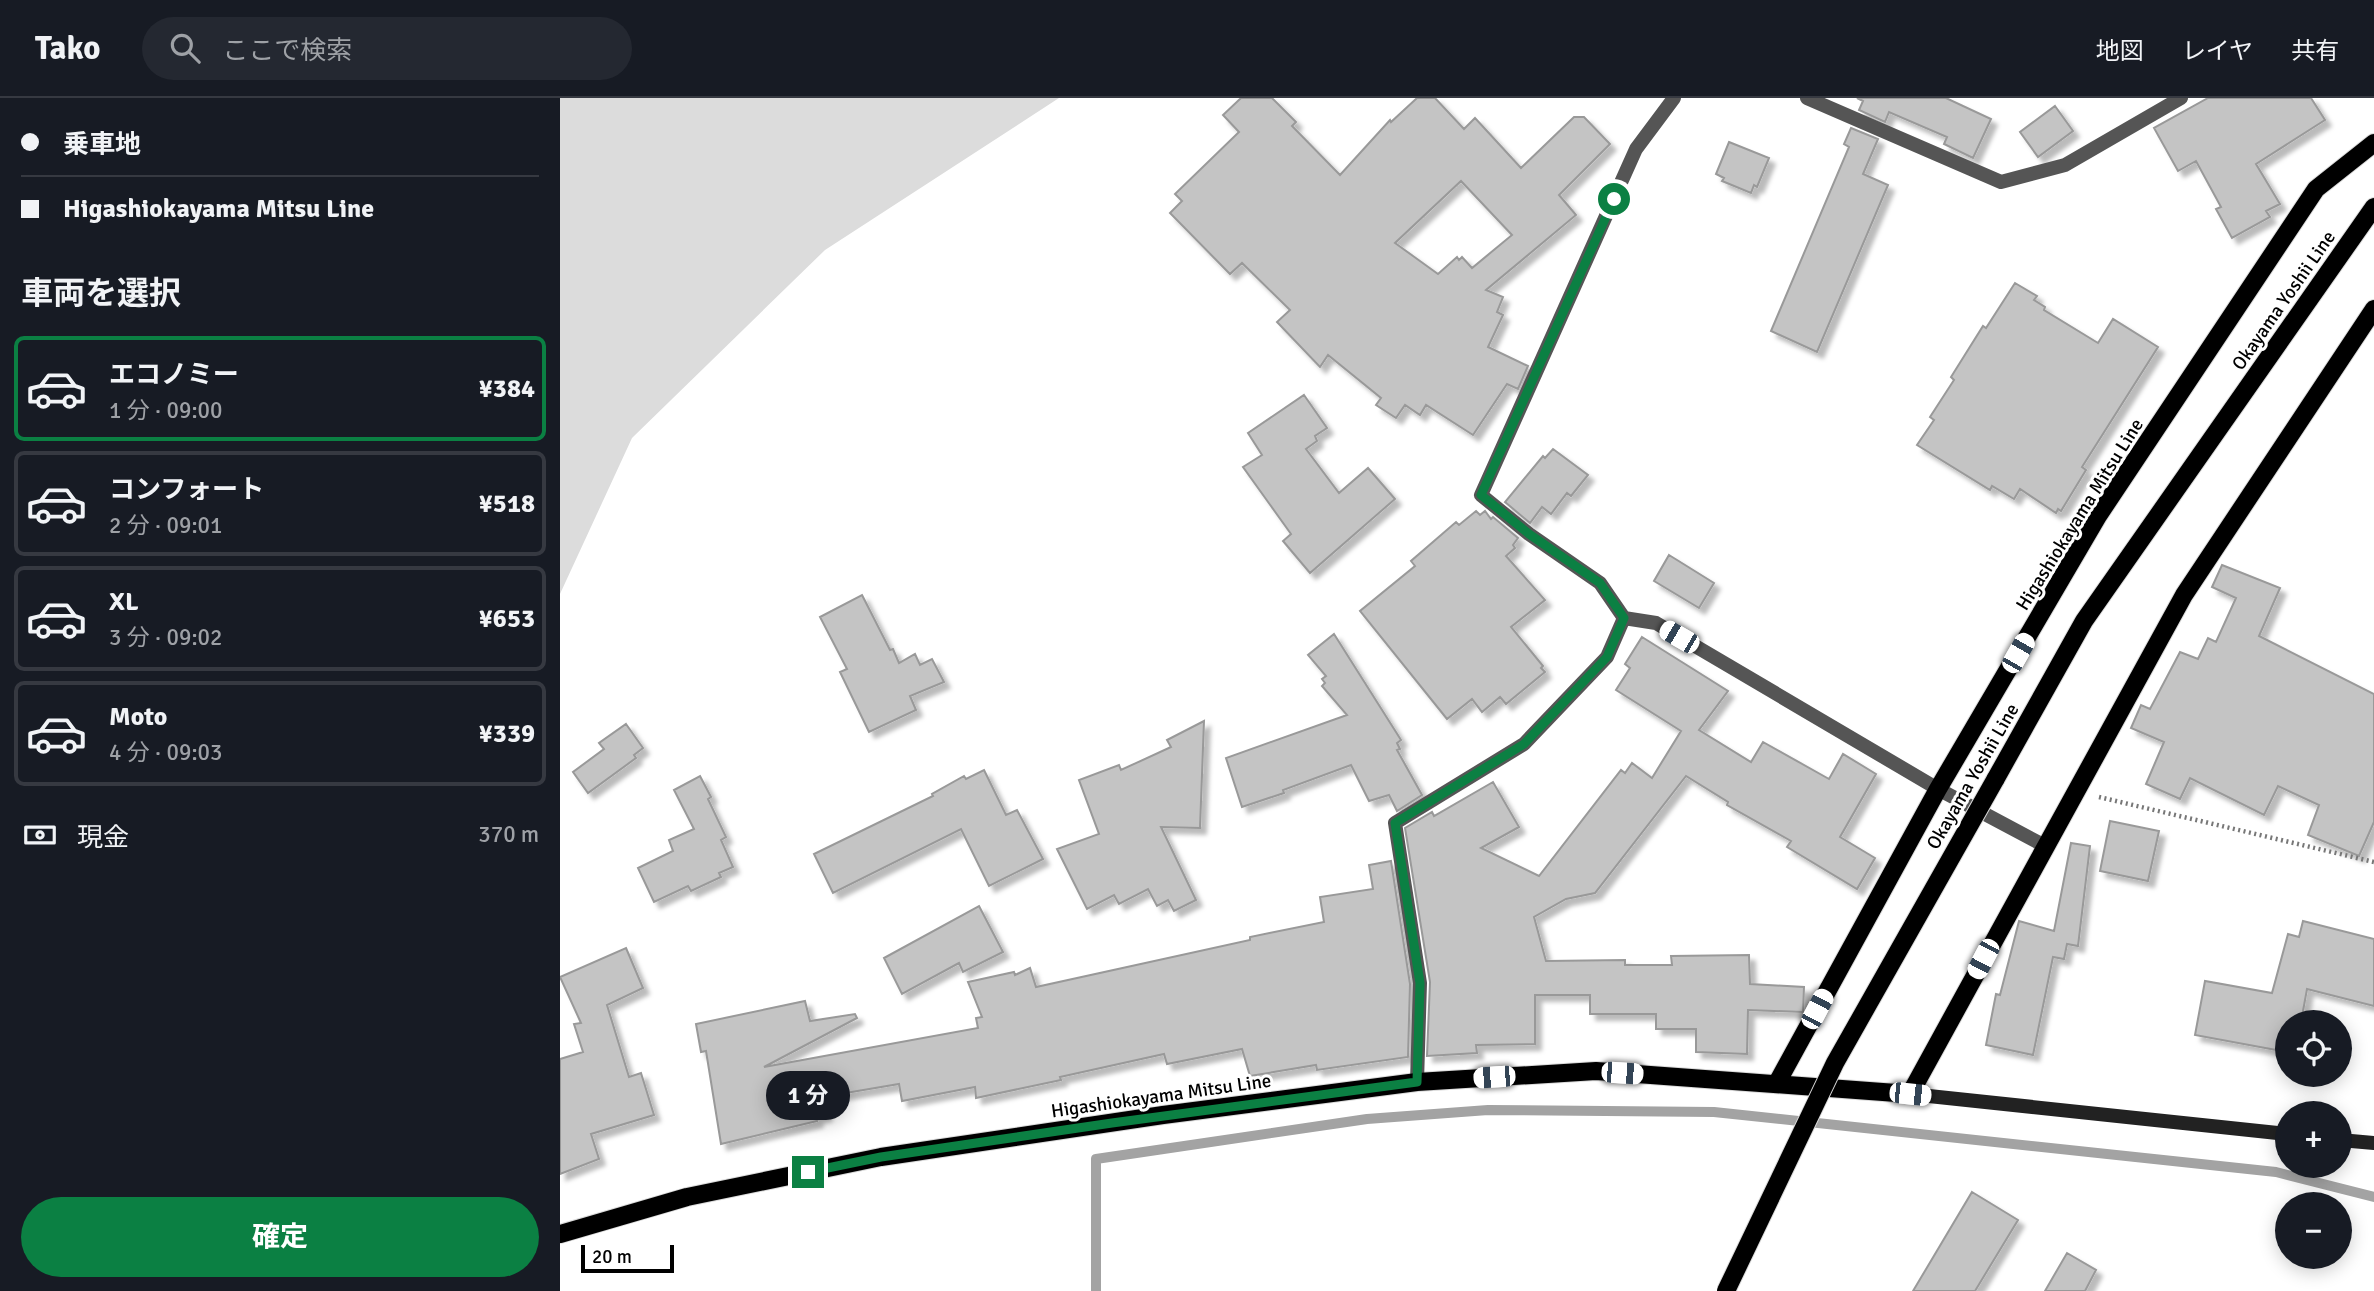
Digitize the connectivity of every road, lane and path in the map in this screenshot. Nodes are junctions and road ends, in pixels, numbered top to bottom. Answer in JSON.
{"nodes":[{"id":1,"x":1674,"y":98,"type":"edge"},
{"id":2,"x":1807,"y":98,"type":"edge"},
{"id":3,"x":2181,"y":98,"type":"edge"},
{"id":4,"x":2374,"y":143,"type":"edge"},
{"id":5,"x":2374,"y":207,"type":"edge"},
{"id":6,"x":2374,"y":309,"type":"edge"},
{"id":7,"x":1624,"y":618,"type":"junction"},
{"id":8,"x":1938,"y":789,"type":"junction"},
{"id":9,"x":2075,"y":791,"type":"junction"},
{"id":10,"x":2045,"y":846,"type":"junction"},
{"id":11,"x":2374,"y":863,"type":"edge"},
{"id":12,"x":1417,"y":1082,"type":"junction"},
{"id":13,"x":1777,"y":1083,"type":"junction"},
{"id":14,"x":1910,"y":1094,"type":"junction"},
{"id":15,"x":2275,"y":1133,"type":"edge"},
{"id":16,"x":2352,"y":1141,"type":"edge"},
{"id":17,"x":2374,"y":1143,"type":"edge"},
{"id":18,"x":560,"y":1234,"type":"edge"},
{"id":19,"x":1726,"y":1291,"type":"edge"}],
"edges":[{"from":1,"to":7,"type":"street"},
{"from":2,"to":3,"type":"street"},
{"from":4,"to":8,"type":"main road","name":"Higashiokayama Mitsu Line"},
{"from":5,"to":19,"type":"main road","name":"Okayama Yoshii Line","bridge":true},
{"from":6,"to":9,"type":"main road"},
{"from":7,"to":8,"type":"street"},
{"from":7,"to":12,"type":"street"},
{"from":8,"to":10,"type":"street"},
{"from":8,"to":13,"type":"main road","name":"Higashiokayama Mitsu Line"},
{"from":9,"to":10,"type":"main road"},
{"from":9,"to":11,"type":"path"},
{"from":10,"to":14,"type":"main road"},
{"from":12,"to":13,"type":"main road","name":"Higashiokayama Mitsu Line"},
{"from":12,"to":18,"type":"main road","name":"Higashiokayama Mitsu Line"},
{"from":13,"to":14,"type":"main road","name":"Higashiokayama Mitsu Line"},
{"from":14,"to":15,"type":"street"},
{"from":16,"to":17,"type":"street"}]}
